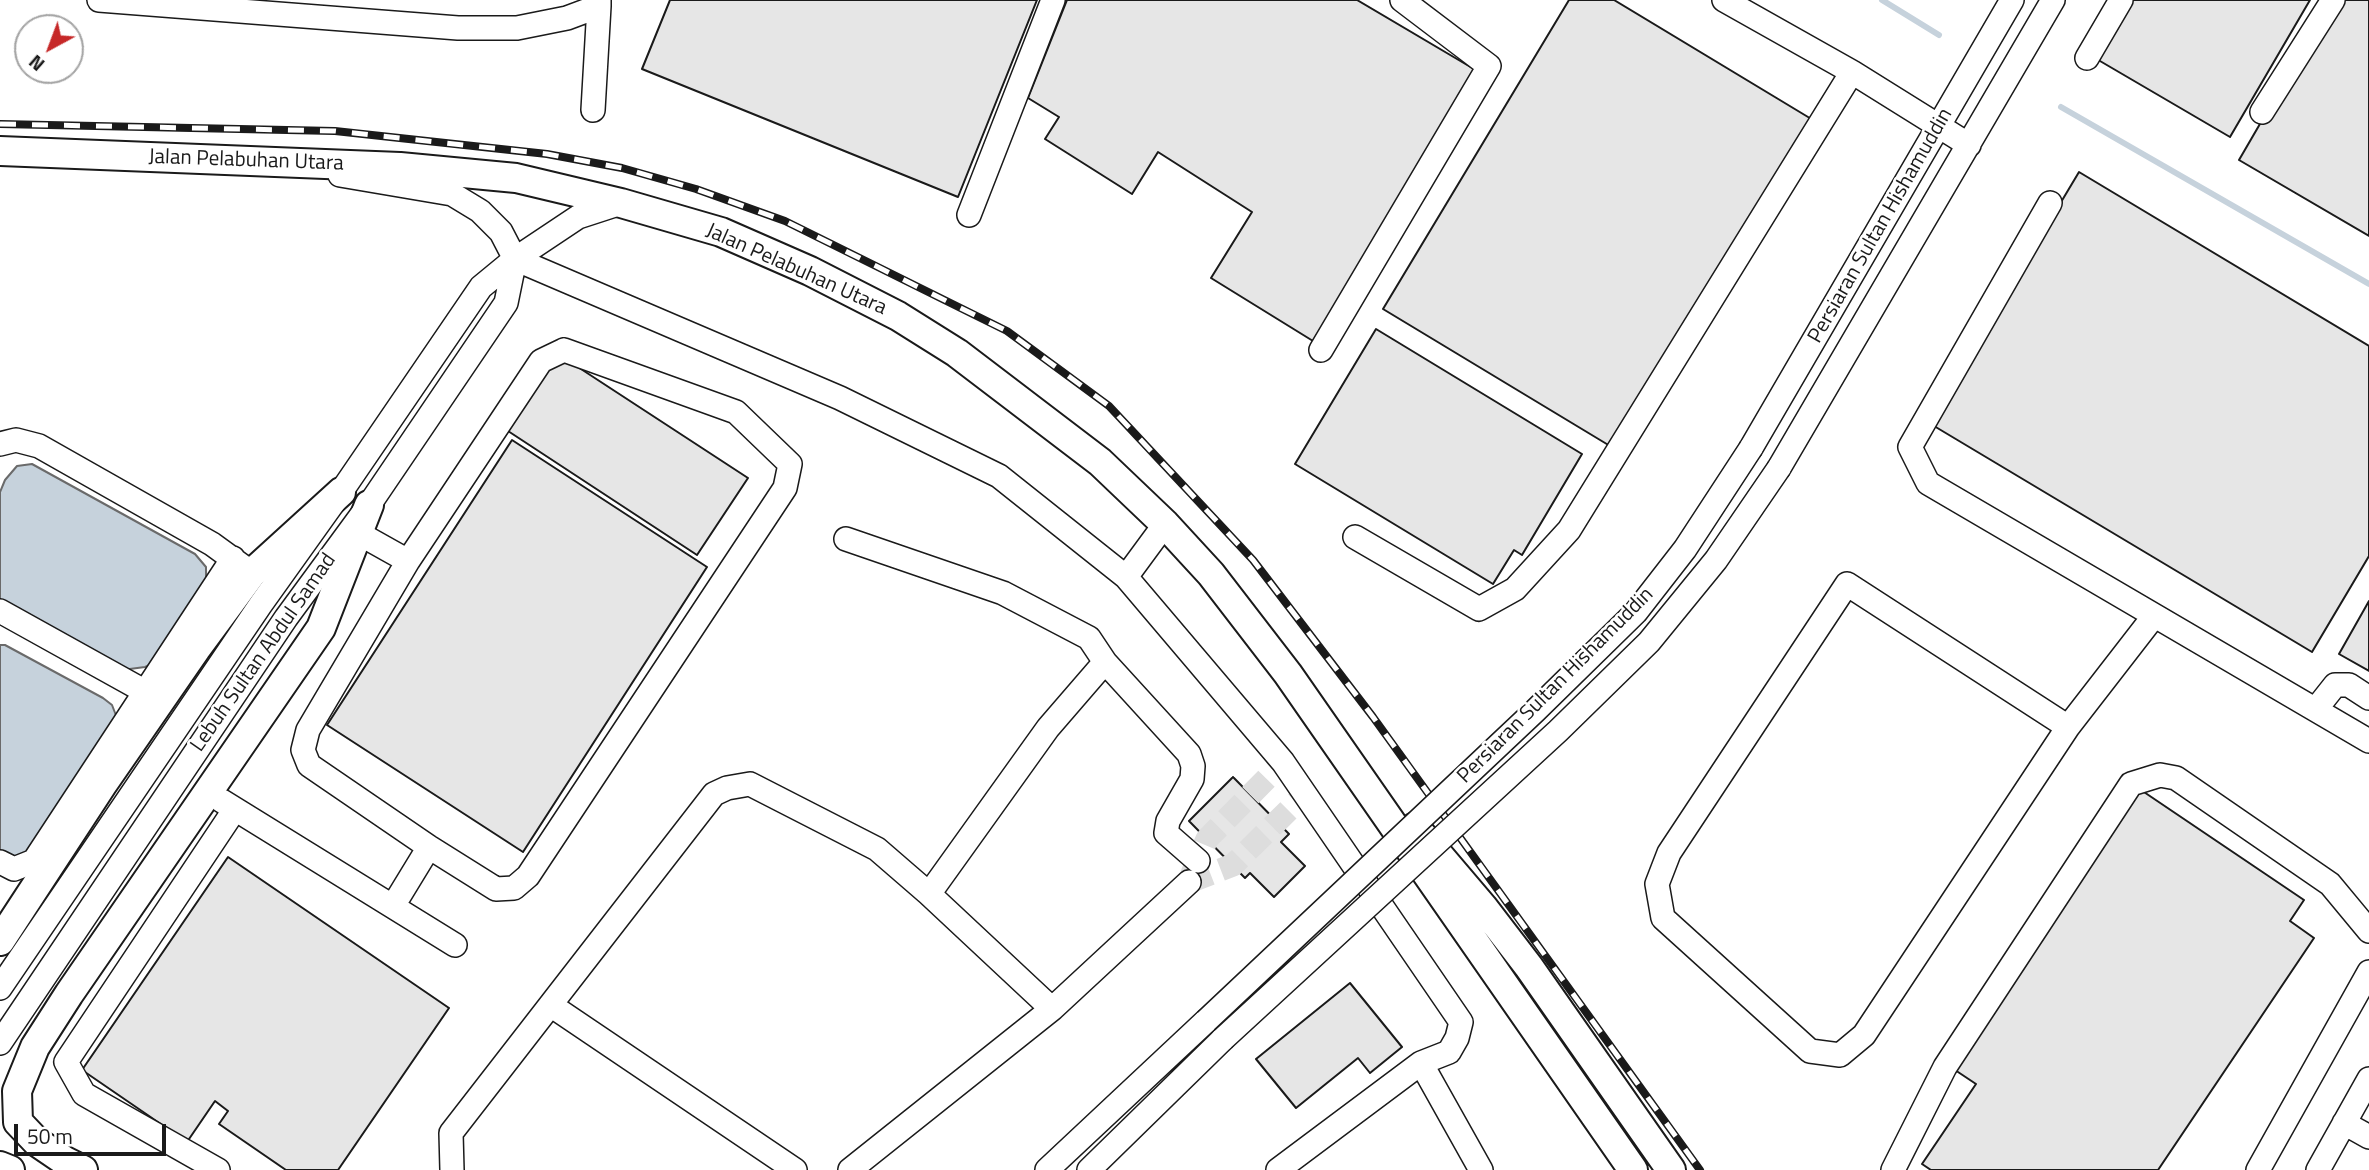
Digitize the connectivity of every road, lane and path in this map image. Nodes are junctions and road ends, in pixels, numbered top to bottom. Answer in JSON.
{"nodes":[{"id":1,"x":99,"y":0,"type":"edge"},
{"id":2,"x":1052,"y":0,"type":"edge"},
{"id":3,"x":1402,"y":0,"type":"edge"},
{"id":4,"x":1724,"y":0,"type":"edge"},
{"id":5,"x":2012,"y":0,"type":"edge"},
{"id":6,"x":2053,"y":0,"type":"edge"},
{"id":7,"x":2121,"y":0,"type":"edge"},
{"id":8,"x":2333,"y":0,"type":"edge"},
{"id":9,"x":599,"y":3,"type":"edge"},
{"id":10,"x":2087,"y":58,"type":"dead end"},
{"id":11,"x":1852,"y":72,"type":"junction"},
{"id":12,"x":593,"y":110,"type":"dead end"},
{"id":13,"x":2262,"y":112,"type":"dead end"},
{"id":14,"x":1940,"y":126,"type":"junction"},
{"id":15,"x":1969,"y":145,"type":"junction"},
{"id":16,"x":0,"y":151,"type":"edge"},
{"id":17,"x":272,"y":163,"type":"junction"},
{"id":18,"x":621,"y":203,"type":"junction"},
{"id":19,"x":2050,"y":203,"type":"dead end"},
{"id":20,"x":970,"y":215,"type":"dead end"},
{"id":21,"x":515,"y":259,"type":"junction"},
{"id":22,"x":1321,"y":350,"type":"dead end"},
{"id":23,"x":0,"y":444,"type":"edge"},
{"id":24,"x":341,"y":492,"type":"junction"},
{"id":25,"x":369,"y":505,"type":"junction"},
{"id":26,"x":1165,"y":524,"type":"junction"},
{"id":27,"x":358,"y":533,"type":"junction"},
{"id":28,"x":1355,"y":537,"type":"dead end"},
{"id":29,"x":846,"y":540,"type":"dead end"},
{"id":30,"x":408,"y":561,"type":"junction"},
{"id":31,"x":243,"y":566,"type":"junction"},
{"id":32,"x":1126,"y":577,"type":"junction"},
{"id":33,"x":0,"y":611,"type":"edge"},
{"id":34,"x":2154,"y":615,"type":"junction"},
{"id":35,"x":1105,"y":662,"type":"junction"},
{"id":36,"x":1288,"y":674,"type":"junction"},
{"id":37,"x":144,"y":691,"type":"junction"},
{"id":38,"x":2369,"y":698,"type":"edge"},
{"id":39,"x":2316,"y":709,"type":"junction"},
{"id":40,"x":2068,"y":727,"type":"junction"},
{"id":41,"x":2369,"y":741,"type":"edge"},
{"id":42,"x":207,"y":793,"type":"junction"},
{"id":43,"x":235,"y":808,"type":"junction"},
{"id":44,"x":429,"y":847,"type":"junction"},
{"id":45,"x":0,"y":862,"type":"edge"},
{"id":46,"x":929,"y":894,"type":"junction"},
{"id":47,"x":393,"y":906,"type":"junction"},
{"id":48,"x":2369,"y":931,"type":"edge"},
{"id":49,"x":0,"y":941,"type":"edge"},
{"id":50,"x":455,"y":945,"type":"dead end"},
{"id":51,"x":2369,"y":972,"type":"edge"},
{"id":52,"x":0,"y":988,"type":"edge"},
{"id":53,"x":552,"y":1006,"type":"junction"},
{"id":54,"x":1052,"y":1009,"type":"junction"},
{"id":55,"x":0,"y":1043,"type":"edge"},
{"id":56,"x":1421,"y":1063,"type":"junction"},
{"id":57,"x":2369,"y":1079,"type":"edge"},
{"id":58,"x":2344,"y":1123,"type":"junction"},
{"id":59,"x":2369,"y":1137,"type":"edge"},
{"id":60,"x":0,"y":1166,"type":"edge"},
{"id":61,"x":10,"y":1170,"type":"edge"},
{"id":62,"x":83,"y":1170,"type":"edge"},
{"id":63,"x":218,"y":1170,"type":"edge"},
{"id":64,"x":452,"y":1170,"type":"edge"},
{"id":65,"x":795,"y":1170,"type":"edge"},
{"id":66,"x":850,"y":1170,"type":"edge"},
{"id":67,"x":1047,"y":1170,"type":"edge"},
{"id":68,"x":1089,"y":1170,"type":"edge"},
{"id":69,"x":1278,"y":1170,"type":"edge"},
{"id":70,"x":1481,"y":1170,"type":"edge"},
{"id":71,"x":1633,"y":1170,"type":"edge"},
{"id":72,"x":1671,"y":1170,"type":"edge"},
{"id":73,"x":1894,"y":1170,"type":"edge"},
{"id":74,"x":2258,"y":1170,"type":"edge"},
{"id":75,"x":2318,"y":1170,"type":"edge"}],
"edges":[{"from":1,"to":9,"type":"street"},
{"from":2,"to":20,"type":"street"},
{"from":3,"to":22,"type":"street"},
{"from":4,"to":11,"type":"street"},
{"from":5,"to":14,"type":"street","name":"Persiaran Sultan Hishamuddin"},
{"from":6,"to":15,"type":"street","name":"Persiaran Sultan Hishamuddin"},
{"from":7,"to":10,"type":"street"},
{"from":8,"to":13,"type":"street"},
{"from":9,"to":12,"type":"street"},
{"from":11,"to":14,"type":"street"},
{"from":11,"to":28,"type":"street"},
{"from":14,"to":15,"type":"street"},
{"from":14,"to":67,"type":"street","name":"Persiaran Sultan Hishamuddin","bridge":true},
{"from":15,"to":68,"type":"street","name":"Persiaran Sultan Hishamuddin","bridge":true},
{"from":16,"to":17,"type":"main road","name":"Jalan Pelabuhan Utara"},
{"from":17,"to":18,"type":"main road","name":"Jalan Pelabuhan Utara"},
{"from":17,"to":21,"type":"street"},
{"from":18,"to":21,"type":"street","name":"Lebuh Sultan Abdul Samad"},
{"from":18,"to":26,"type":"main road","name":"Jalan Pelabuhan Utara"},
{"from":19,"to":34,"type":"street"},
{"from":21,"to":24,"type":"street","name":"Lebuh Sultan Abdul Samad"},
{"from":21,"to":25,"type":"street","name":"Lebuh Sultan Abdul Samad"},
{"from":21,"to":32,"type":"street"},
{"from":23,"to":31,"type":"street"},
{"from":24,"to":31,"type":"main road"},
{"from":24,"to":52,"type":"street","name":"Lebuh Sultan Abdul Samad"},
{"from":25,"to":27,"type":"main road"},
{"from":25,"to":55,"type":"street","name":"Lebuh Sultan Abdul Samad"},
{"from":26,"to":32,"type":"street"},
{"from":26,"to":36,"type":"main road","name":"Jalan Pelabuhan Utara"},
{"from":27,"to":30,"type":"street"},
{"from":27,"to":42,"type":"main road"},
{"from":29,"to":35,"type":"street"},
{"from":30,"to":44,"type":"street"},
{"from":30,"to":44,"type":"street"},
{"from":31,"to":37,"type":"street"},
{"from":31,"to":49,"type":"main road"},
{"from":32,"to":56,"type":"street"},
{"from":33,"to":37,"type":"street"},
{"from":34,"to":39,"type":"street"},
{"from":34,"to":40,"type":"street"},
{"from":35,"to":46,"type":"street"},
{"from":35,"to":54,"type":"street"},
{"from":36,"to":71,"type":"main road"},
{"from":36,"to":72,"type":"main road"},
{"from":37,"to":45,"type":"street"},
{"from":38,"to":39,"type":"street"},
{"from":39,"to":41,"type":"street"},
{"from":40,"to":40,"type":"street"},
{"from":42,"to":43,"type":"street"},
{"from":42,"to":62,"type":"main road"},
{"from":43,"to":47,"type":"street"},
{"from":43,"to":63,"type":"street"},
{"from":44,"to":47,"type":"street"},
{"from":46,"to":53,"type":"street"},
{"from":46,"to":54,"type":"street"},
{"from":47,"to":50,"type":"street"},
{"from":48,"to":73,"type":"street"},
{"from":51,"to":74,"type":"street"},
{"from":53,"to":64,"type":"street"},
{"from":53,"to":65,"type":"street"},
{"from":54,"to":66,"type":"street"},
{"from":56,"to":69,"type":"street"},
{"from":56,"to":70,"type":"street"},
{"from":57,"to":58,"type":"street"},
{"from":58,"to":59,"type":"street"},
{"from":58,"to":75,"type":"street"},
{"from":60,"to":61,"type":"main road"}]}
